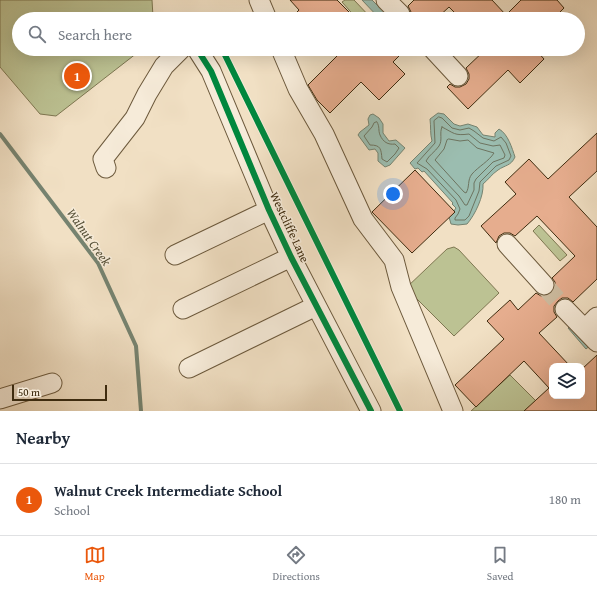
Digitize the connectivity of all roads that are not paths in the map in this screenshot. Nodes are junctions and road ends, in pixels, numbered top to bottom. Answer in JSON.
{"nodes":[{"id":1,"x":259,"y":0,"type":"edge"},
{"id":2,"x":386,"y":0,"type":"edge"},
{"id":3,"x":264,"y":12,"type":"edge"},
{"id":4,"x":398,"y":12,"type":"edge"},
{"id":5,"x":174,"y":56,"type":"edge"},
{"id":6,"x":201,"y":56,"type":"edge"},
{"id":7,"x":284,"y":56,"type":"edge"},
{"id":8,"x":439,"y":56,"type":"edge"},
{"id":9,"x":458,"y":76,"type":"dead end"},
{"id":10,"x":106,"y":168,"type":"dead end"},
{"id":11,"x":269,"y":210,"type":"junction"},
{"id":12,"x":507,"y":244,"type":"dead end"},
{"id":13,"x":175,"y":255,"type":"dead end"},
{"id":14,"x":292,"y":257,"type":"junction"},
{"id":15,"x":544,"y":285,"type":"tunnel mouth"},
{"id":16,"x":316,"y":306,"type":"junction"},
{"id":17,"x":183,"y":309,"type":"dead end"},
{"id":18,"x":565,"y":309,"type":"tunnel mouth"},
{"id":19,"x":593,"y":329,"type":"edge"},
{"id":20,"x":189,"y":368,"type":"dead end"},
{"id":21,"x":52,"y":383,"type":"dead end"},
{"id":22,"x":0,"y":399,"type":"edge"},
{"id":23,"x":368,"y":410,"type":"edge"},
{"id":24,"x":453,"y":411,"type":"edge"}],
"edges":[{"from":1,"to":3,"type":"street"},
{"from":2,"to":4,"type":"street"},
{"from":5,"to":10,"type":"street"},
{"from":6,"to":11,"type":"street","name":"Westcliffe Lane"},
{"from":7,"to":24,"type":"street"},
{"from":8,"to":9,"type":"street"},
{"from":11,"to":13,"type":"street"},
{"from":11,"to":14,"type":"street","name":"Westcliffe Lane"},
{"from":12,"to":15,"type":"street"},
{"from":14,"to":16,"type":"street","name":"Westcliffe Lane"},
{"from":14,"to":17,"type":"street"},
{"from":16,"to":20,"type":"street"},
{"from":16,"to":23,"type":"street","name":"Westcliffe Lane"},
{"from":18,"to":19,"type":"street"},
{"from":21,"to":22,"type":"street"}]}
